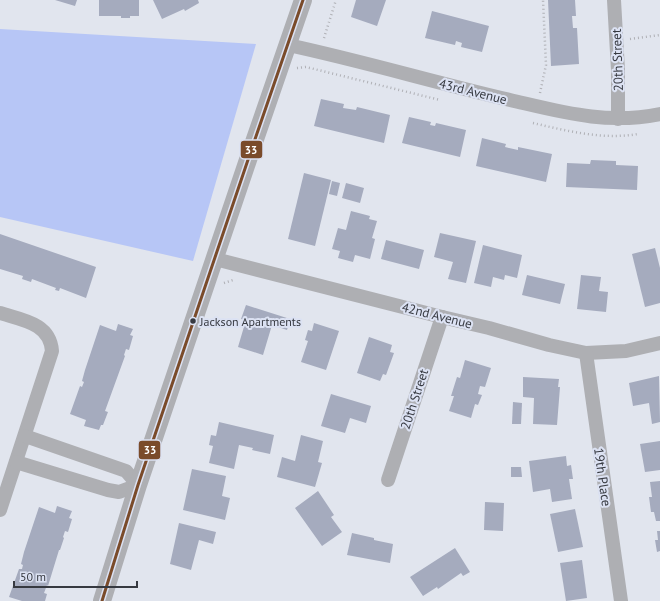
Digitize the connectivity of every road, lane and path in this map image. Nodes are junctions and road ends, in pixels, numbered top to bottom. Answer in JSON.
{"nodes":[{"id":1,"x":303,"y":0,"type":"edge"},
{"id":2,"x":336,"y":0,"type":"edge"},
{"id":3,"x":543,"y":0,"type":"edge"},
{"id":4,"x":614,"y":0,"type":"edge"},
{"id":5,"x":288,"y":45,"type":"junction"},
{"id":6,"x":313,"y":51,"type":"junction"},
{"id":7,"x":306,"y":67,"type":"junction"},
{"id":8,"x":295,"y":68,"type":"dead end"},
{"id":9,"x":443,"y":101,"type":"dead end"},
{"id":10,"x":537,"y":106,"type":"junction"},
{"id":11,"x":660,"y":114,"type":"edge"},
{"id":12,"x":618,"y":119,"type":"junction"},
{"id":13,"x":526,"y":121,"type":"dead end"},
{"id":14,"x":533,"y":123,"type":"junction"},
{"id":15,"x":644,"y":133,"type":"dead end"},
{"id":16,"x":214,"y":259,"type":"junction"},
{"id":17,"x":238,"y":265,"type":"junction"},
{"id":18,"x":220,"y":288,"type":"dead end"},
{"id":19,"x":0,"y":313,"type":"edge"},
{"id":20,"x":442,"y":318,"type":"junction"},
{"id":21,"x":660,"y":343,"type":"edge"},
{"id":22,"x":586,"y":353,"type":"junction"},
{"id":23,"x":25,"y":436,"type":"junction"},
{"id":24,"x":16,"y":462,"type":"junction"},
{"id":25,"x":388,"y":480,"type":"dead end"},
{"id":26,"x":138,"y":485,"type":"junction"},
{"id":27,"x":0,"y":510,"type":"edge"},
{"id":28,"x":102,"y":601,"type":"edge"},
{"id":29,"x":621,"y":601,"type":"edge"}],
"edges":[{"from":1,"to":5,"type":"street"},
{"from":2,"to":6,"type":"path"},
{"from":3,"to":10,"type":"path"},
{"from":4,"to":12,"type":"street","name":"20th Street"},
{"from":5,"to":6,"type":"street","name":"43rd Avenue"},
{"from":5,"to":16,"type":"street"},
{"from":6,"to":7,"type":"path"},
{"from":6,"to":10,"type":"street","name":"43rd Avenue"},
{"from":7,"to":8,"type":"path"},
{"from":7,"to":9,"type":"path"},
{"from":10,"to":12,"type":"street","name":"43rd Avenue"},
{"from":10,"to":14,"type":"path"},
{"from":11,"to":12,"type":"street","name":"43rd Avenue"},
{"from":13,"to":14,"type":"path"},
{"from":14,"to":15,"type":"path"},
{"from":16,"to":17,"type":"street","name":"42nd Avenue"},
{"from":16,"to":26,"type":"street"},
{"from":17,"to":18,"type":"path"},
{"from":17,"to":20,"type":"street","name":"42nd Avenue"},
{"from":19,"to":23,"type":"street"},
{"from":20,"to":22,"type":"street","name":"42nd Avenue"},
{"from":20,"to":25,"type":"street","name":"20th Street"},
{"from":21,"to":22,"type":"street","name":"42nd Avenue"},
{"from":22,"to":29,"type":"street","name":"19th Place"},
{"from":23,"to":24,"type":"street"},
{"from":23,"to":26,"type":"street"},
{"from":24,"to":26,"type":"street"},
{"from":24,"to":27,"type":"street"},
{"from":26,"to":28,"type":"street"}]}
